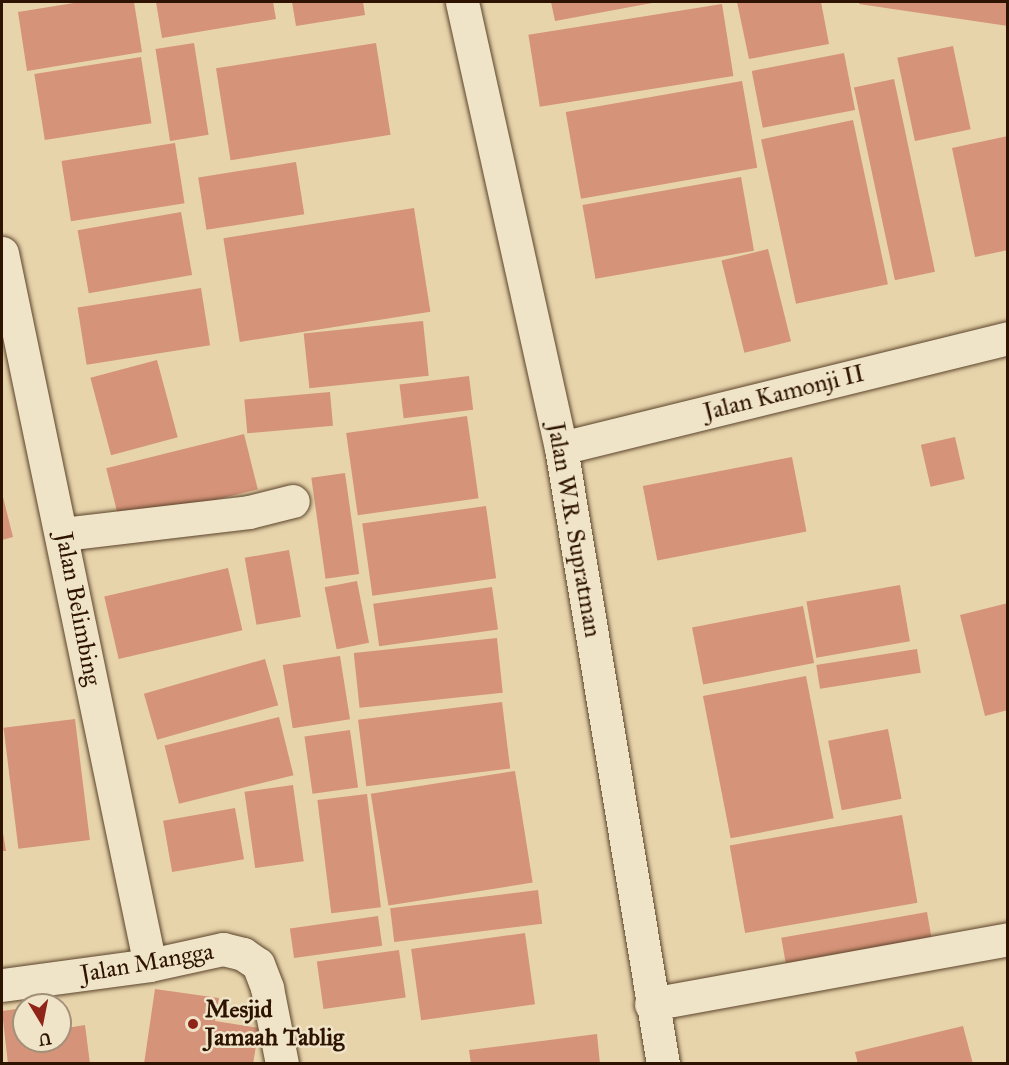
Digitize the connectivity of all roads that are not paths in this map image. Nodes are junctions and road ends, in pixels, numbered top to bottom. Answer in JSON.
{"nodes":[{"id":1,"x":462,"y":2,"type":"edge"},
{"id":2,"x":2,"y":253,"type":"edge"},
{"id":3,"x":1008,"y":338,"type":"edge"},
{"id":4,"x":561,"y":448,"type":"junction"},
{"id":5,"x":293,"y":501,"type":"dead end"},
{"id":6,"x":63,"y":534,"type":"junction"},
{"id":7,"x":1008,"y":939,"type":"edge"},
{"id":8,"x":150,"y":965,"type":"junction"},
{"id":9,"x":2,"y":985,"type":"edge"},
{"id":10,"x":651,"y":1004,"type":"junction"},
{"id":11,"x":282,"y":1064,"type":"edge"},
{"id":12,"x":663,"y":1064,"type":"edge"}],
"edges":[{"from":1,"to":4,"type":"street","name":"Jalan W.R. Supratman"},
{"from":2,"to":6,"type":"street","name":"Jalan Belimbing"},
{"from":3,"to":4,"type":"street","name":"Jalan Kamonji II"},
{"from":4,"to":10,"type":"street","name":"Jalan W.R. Supratman"},
{"from":5,"to":6,"type":"street"},
{"from":6,"to":8,"type":"street","name":"Jalan Belimbing"},
{"from":7,"to":10,"type":"street"},
{"from":8,"to":9,"type":"street","name":"Jalan Mangga"},
{"from":8,"to":11,"type":"street","name":"Jalan Mangga"},
{"from":10,"to":12,"type":"street","name":"Jalan W.R. Supratman"}]}
